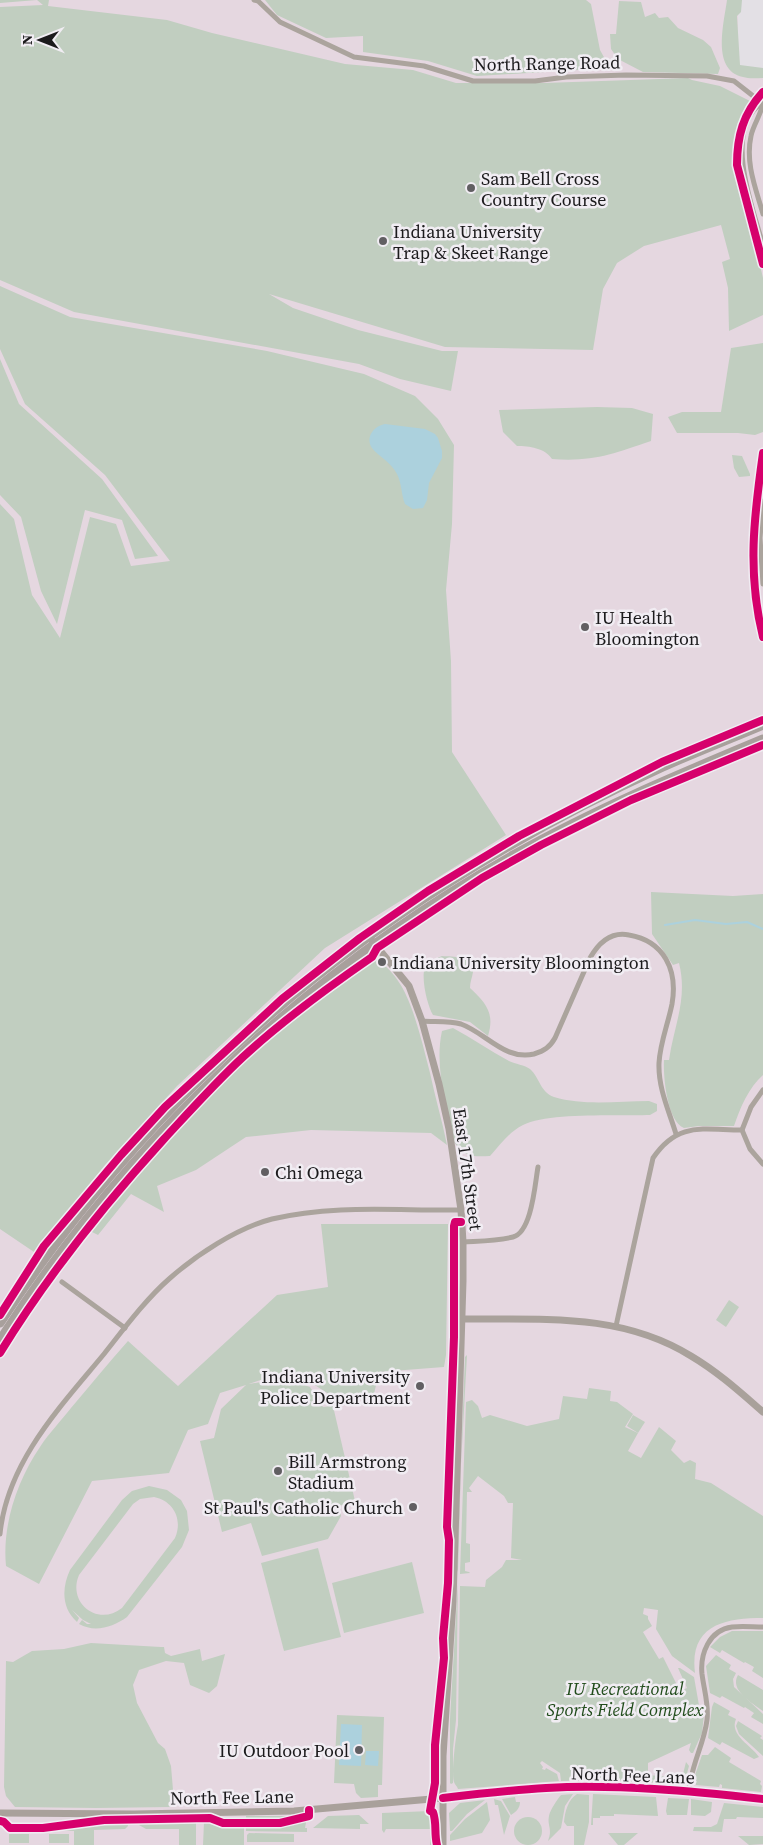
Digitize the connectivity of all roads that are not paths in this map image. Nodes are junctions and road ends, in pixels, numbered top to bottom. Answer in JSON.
{"nodes":[{"id":1,"x":254,"y":0,"type":"edge"},
{"id":2,"x":763,"y":102,"type":"edge"},
{"id":3,"x":763,"y":214,"type":"edge"},
{"id":4,"x":763,"y":245,"type":"edge"},
{"id":5,"x":763,"y":502,"type":"edge"},
{"id":6,"x":763,"y":584,"type":"edge"},
{"id":7,"x":763,"y":725,"type":"edge"},
{"id":8,"x":763,"y":739,"type":"edge"},
{"id":9,"x":372,"y":940,"type":"junction"},
{"id":10,"x":422,"y":1021,"type":"junction"},
{"id":11,"x":763,"y":1090,"type":"edge"},
{"id":12,"x":742,"y":1130,"type":"junction"},
{"id":13,"x":676,"y":1134,"type":"junction"},
{"id":14,"x":763,"y":1164,"type":"edge"},
{"id":15,"x":538,"y":1167,"type":"dead end"},
{"id":16,"x":461,"y":1210,"type":"junction"},
{"id":17,"x":463,"y":1242,"type":"junction"},
{"id":18,"x":40,"y":1265,"type":"junction"},
{"id":19,"x":48,"y":1271,"type":"junction"},
{"id":20,"x":62,"y":1282,"type":"dead end"},
{"id":21,"x":462,"y":1319,"type":"junction"},
{"id":22,"x":0,"y":1323,"type":"edge"},
{"id":23,"x":616,"y":1326,"type":"junction"},
{"id":24,"x":125,"y":1328,"type":"junction"},
{"id":25,"x":0,"y":1340,"type":"edge"},
{"id":26,"x":763,"y":1412,"type":"edge"},
{"id":27,"x":0,"y":1534,"type":"edge"},
{"id":28,"x":763,"y":1627,"type":"edge"},
{"id":29,"x":689,"y":1792,"type":"junction"},
{"id":30,"x":443,"y":1798,"type":"junction"},
{"id":31,"x":763,"y":1799,"type":"edge"},
{"id":32,"x":0,"y":1813,"type":"edge"},
{"id":33,"x":443,"y":1845,"type":"edge"}],
"edges":[{"from":1,"to":2,"type":"street","name":"North Range Road"},
{"from":2,"to":3,"type":"street"},
{"from":2,"to":4,"type":"street"},
{"from":5,"to":6,"type":"street"},
{"from":7,"to":9,"type":"highway"},
{"from":8,"to":9,"type":"highway"},
{"from":9,"to":10,"type":"main road","name":"East 17th Street"},
{"from":9,"to":18,"type":"highway"},
{"from":9,"to":19,"type":"highway"},
{"from":10,"to":13,"type":"street"},
{"from":10,"to":16,"type":"main road","name":"East 17th Street"},
{"from":11,"to":12,"type":"street"},
{"from":12,"to":13,"type":"street"},
{"from":12,"to":14,"type":"street"},
{"from":13,"to":23,"type":"street"},
{"from":15,"to":17,"type":"street"},
{"from":16,"to":17,"type":"main road","name":"East 17th Street"},
{"from":16,"to":24,"type":"street"},
{"from":17,"to":21,"type":"main road","name":"East 17th Street"},
{"from":18,"to":19,"type":"highway"},
{"from":18,"to":22,"type":"highway"},
{"from":19,"to":25,"type":"highway"},
{"from":20,"to":24,"type":"street"},
{"from":21,"to":23,"type":"main road"},
{"from":21,"to":30,"type":"main road","name":"East 17th Street"},
{"from":23,"to":26,"type":"main road"},
{"from":24,"to":27,"type":"street"},
{"from":28,"to":29,"type":"street"},
{"from":29,"to":30,"type":"street","name":"North Fee Lane"},
{"from":29,"to":31,"type":"street","name":"North Fee Lane"},
{"from":30,"to":32,"type":"main road","name":"North Fee Lane"},
{"from":30,"to":33,"type":"main road","name":"East 17th Street"}]}
